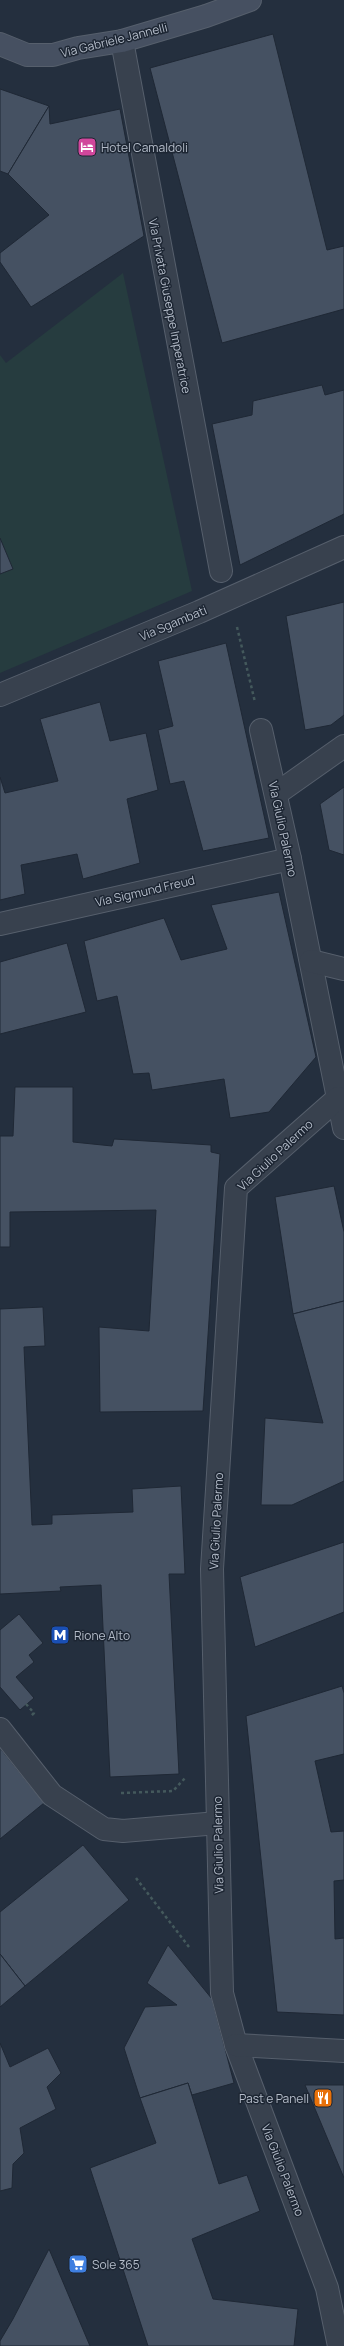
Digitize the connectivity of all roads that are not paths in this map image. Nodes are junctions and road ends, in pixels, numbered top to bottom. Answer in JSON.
{"nodes":[{"id":1,"x":250,"y":0,"type":"edge"},
{"id":2,"x":122,"y":41,"type":"junction"},
{"id":3,"x":0,"y":44,"type":"edge"},
{"id":4,"x":344,"y":548,"type":"edge"},
{"id":5,"x":221,"y":571,"type":"dead end"},
{"id":6,"x":0,"y":695,"type":"edge"},
{"id":7,"x":261,"y":730,"type":"road end"},
{"id":8,"x":344,"y":746,"type":"edge"},
{"id":9,"x":276,"y":794,"type":"junction"},
{"id":10,"x":290,"y":859,"type":"junction"},
{"id":11,"x":0,"y":924,"type":"edge"},
{"id":12,"x":311,"y":962,"type":"junction"},
{"id":13,"x":344,"y":969,"type":"edge"},
{"id":14,"x":338,"y":1098,"type":"junction"},
{"id":15,"x":344,"y":1128,"type":"edge"},
{"id":16,"x":0,"y":1729,"type":"edge"},
{"id":17,"x":218,"y":1823,"type":"junction"},
{"id":18,"x":236,"y":2045,"type":"junction"},
{"id":19,"x":344,"y":2051,"type":"edge"},
{"id":20,"x":339,"y":2346,"type":"edge"}],
"edges":[{"from":1,"to":2,"type":"main road","name":"Via Gabriele Jannelli"},
{"from":2,"to":3,"type":"main road","name":"Via Gabriele Jannelli"},
{"from":2,"to":5,"type":"street","name":"Via Privata Giuseppe Imperatrice"},
{"from":4,"to":6,"type":"street","name":"Via Sgambati"},
{"from":7,"to":9,"type":"street","name":"Via Giulio Palermo"},
{"from":8,"to":9,"type":"street"},
{"from":9,"to":10,"type":"street","name":"Via Giulio Palermo"},
{"from":10,"to":11,"type":"street","name":"Via Sigmund Freud"},
{"from":10,"to":12,"type":"street","name":"Via Giulio Palermo"},
{"from":12,"to":13,"type":"street"},
{"from":12,"to":14,"type":"street","name":"Via Giulio Palermo"},
{"from":14,"to":15,"type":"street"},
{"from":14,"to":17,"type":"street","name":"Via Giulio Palermo"},
{"from":16,"to":17,"type":"street"},
{"from":17,"to":18,"type":"street","name":"Via Giulio Palermo"},
{"from":18,"to":19,"type":"street"},
{"from":18,"to":20,"type":"street","name":"Via Giulio Palermo"}]}
